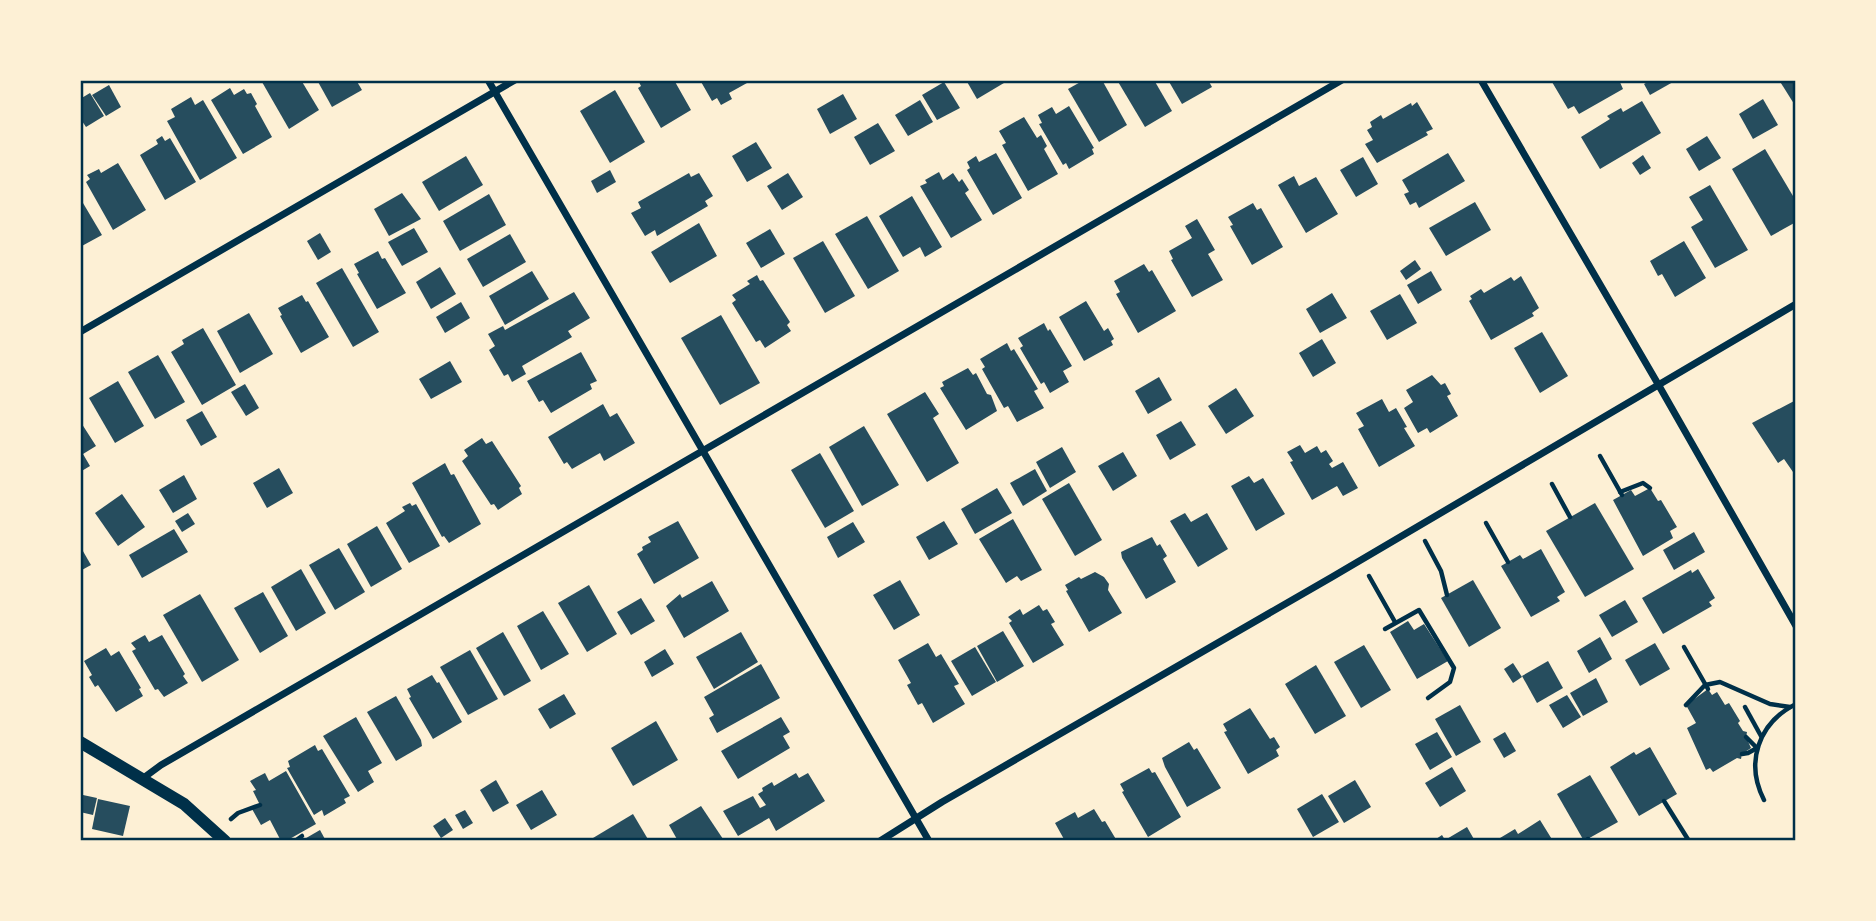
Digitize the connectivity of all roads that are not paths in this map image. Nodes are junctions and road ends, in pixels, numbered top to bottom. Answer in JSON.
{"nodes":[{"id":1,"x":488,"y":80,"type":"edge"},
{"id":2,"x":515,"y":80,"type":"edge"},
{"id":3,"x":1342,"y":80,"type":"edge"},
{"id":4,"x":1481,"y":80,"type":"edge"},
{"id":5,"x":494,"y":92,"type":"junction"},
{"id":6,"x":1796,"y":304,"type":"edge"},
{"id":7,"x":80,"y":332,"type":"edge"},
{"id":8,"x":1658,"y":384,"type":"junction"},
{"id":9,"x":702,"y":453,"type":"junction"},
{"id":10,"x":1796,"y":626,"type":"edge"},
{"id":11,"x":80,"y":742,"type":"edge"},
{"id":12,"x":141,"y":779,"type":"junction"},
{"id":13,"x":915,"y":819,"type":"junction"},
{"id":14,"x":225,"y":841,"type":"edge"},
{"id":15,"x":880,"y":841,"type":"edge"},
{"id":16,"x":929,"y":841,"type":"edge"}],
"edges":[{"from":1,"to":5,"type":"street"},
{"from":2,"to":5,"type":"street"},
{"from":3,"to":9,"type":"street"},
{"from":4,"to":8,"type":"street"},
{"from":5,"to":7,"type":"street"},
{"from":5,"to":9,"type":"street"},
{"from":6,"to":8,"type":"street"},
{"from":8,"to":10,"type":"street"},
{"from":8,"to":13,"type":"street"},
{"from":9,"to":12,"type":"street"},
{"from":9,"to":13,"type":"street"},
{"from":11,"to":12,"type":"street"},
{"from":12,"to":14,"type":"street"},
{"from":13,"to":15,"type":"street"},
{"from":13,"to":16,"type":"street"}]}
